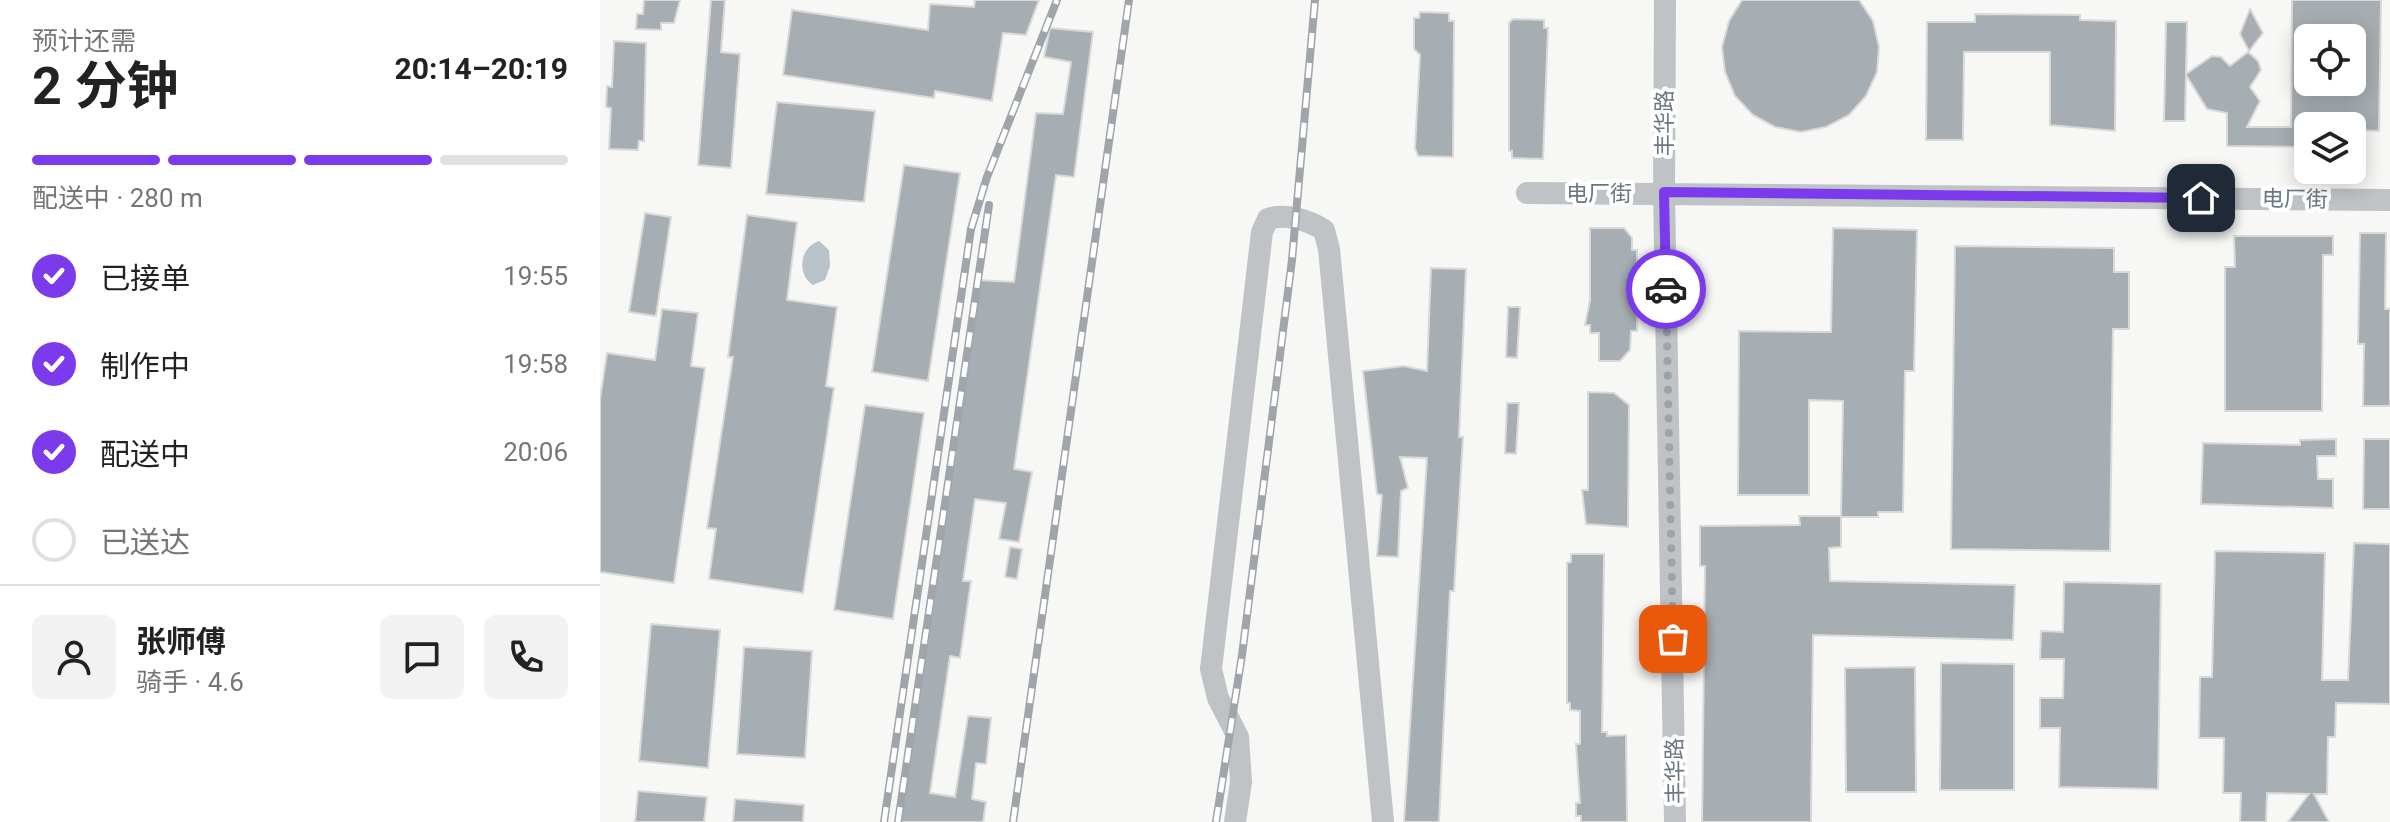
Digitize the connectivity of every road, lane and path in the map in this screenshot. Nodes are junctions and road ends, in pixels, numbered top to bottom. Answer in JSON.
{"nodes":[{"id":1,"x":1665,"y":0,"type":"edge"},
{"id":2,"x":1664,"y":192,"type":"junction"},
{"id":3,"x":1527,"y":193,"type":"dead end"},
{"id":4,"x":2390,"y":200,"type":"edge"},
{"id":5,"x":1235,"y":822,"type":"edge"},
{"id":6,"x":1383,"y":822,"type":"edge"},
{"id":7,"x":1675,"y":822,"type":"edge"}],
"edges":[{"from":1,"to":2,"type":"street","name":"丰华路"},
{"from":2,"to":3,"type":"street","name":"电厂街"},
{"from":2,"to":4,"type":"street","name":"电厂街"},
{"from":2,"to":7,"type":"street","name":"丰华路"},
{"from":5,"to":6,"type":"street"}]}
